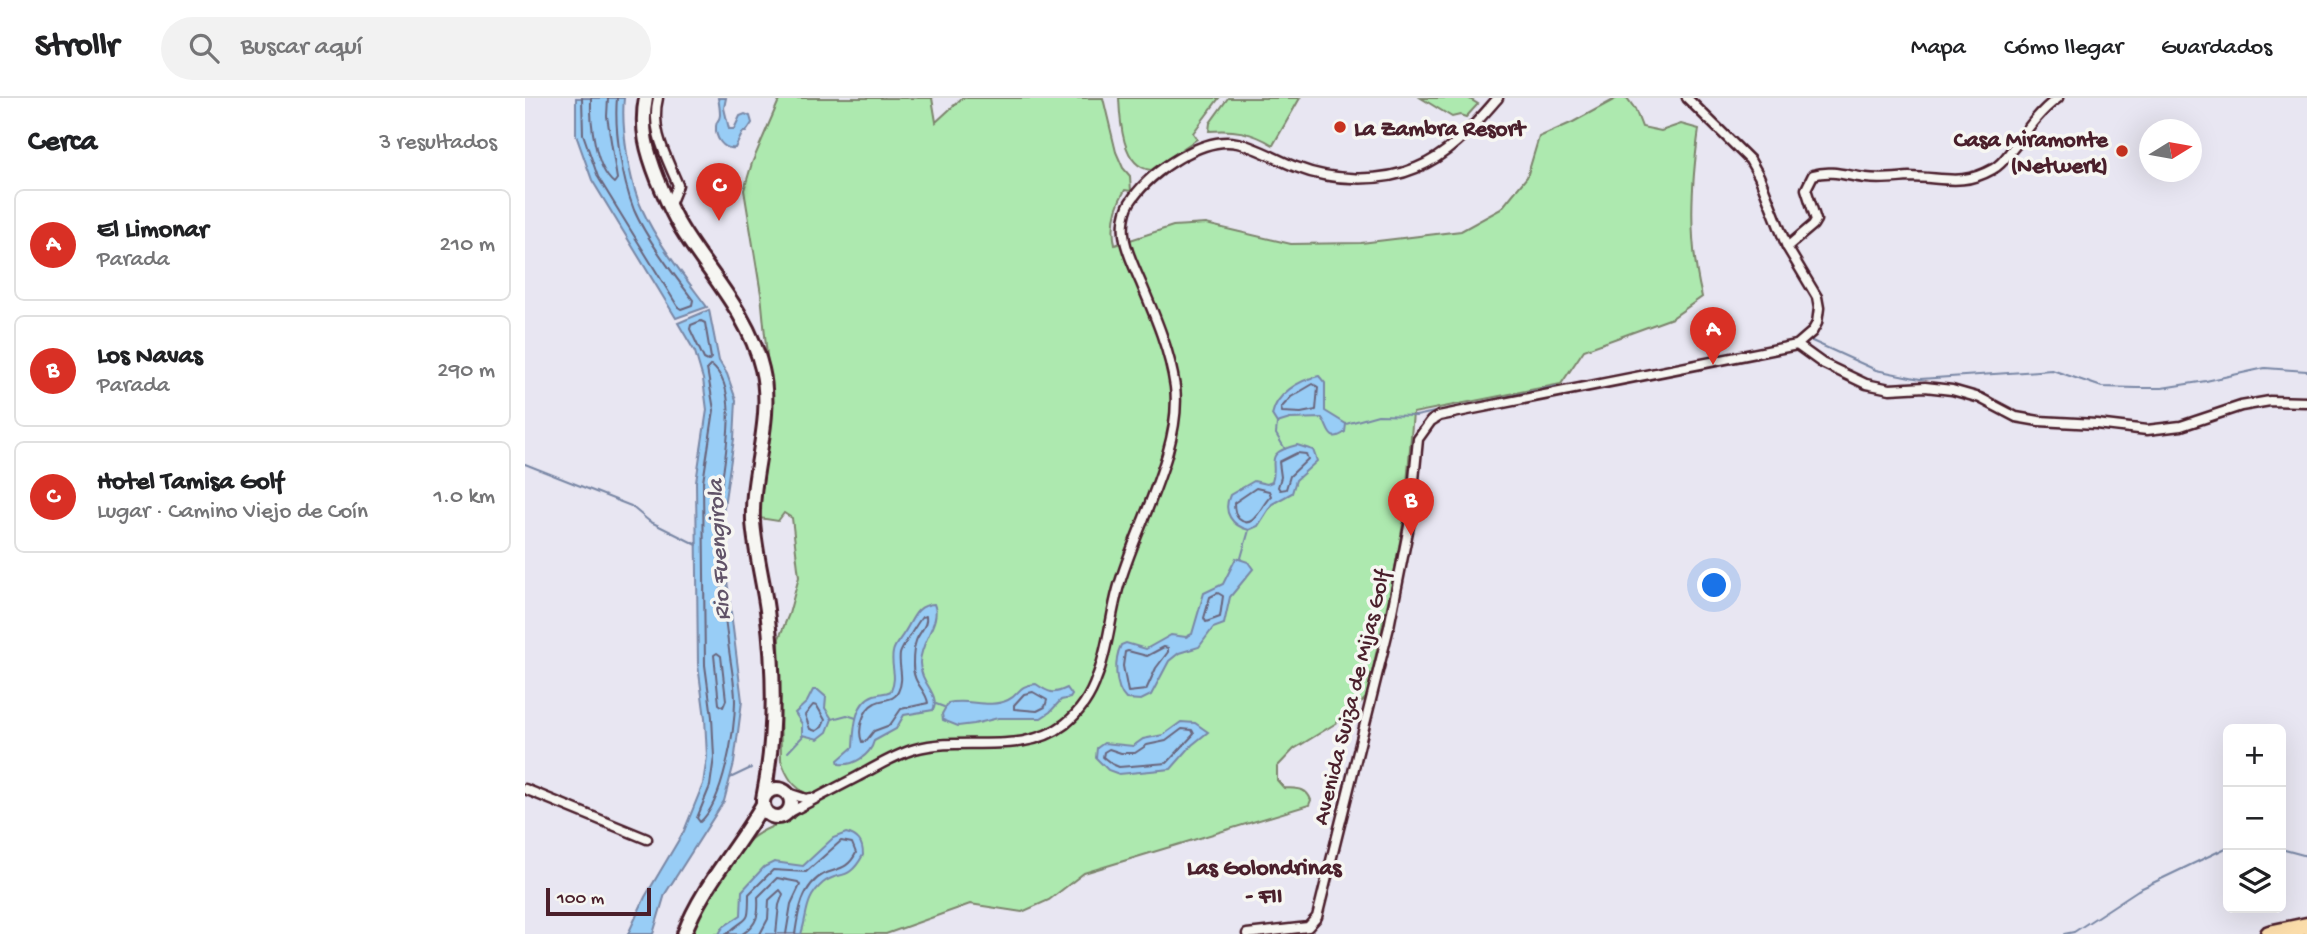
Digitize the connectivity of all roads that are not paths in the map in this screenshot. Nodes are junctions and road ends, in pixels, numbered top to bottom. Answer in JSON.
{"nodes":[{"id":1,"x":646,"y":98,"type":"edge"},
{"id":2,"x":657,"y":98,"type":"edge"},
{"id":3,"x":1499,"y":98,"type":"edge"},
{"id":4,"x":1687,"y":98,"type":"edge"},
{"id":5,"x":2058,"y":98,"type":"edge"},
{"id":6,"x":669,"y":207,"type":"junction"},
{"id":7,"x":1787,"y":247,"type":"junction"},
{"id":8,"x":1801,"y":342,"type":"junction"},
{"id":9,"x":2307,"y":402,"type":"edge"},
{"id":10,"x":772,"y":751,"type":"junction"},
{"id":11,"x":525,"y":789,"type":"edge"},
{"id":12,"x":785,"y":792,"type":"junction"},
{"id":13,"x":818,"y":798,"type":"junction"},
{"id":14,"x":763,"y":801,"type":"junction"},
{"id":15,"x":781,"y":816,"type":"junction"},
{"id":16,"x":647,"y":839,"type":"dead end"},
{"id":17,"x":740,"y":842,"type":"junction"},
{"id":18,"x":2307,"y":926,"type":"edge"},
{"id":19,"x":684,"y":934,"type":"edge"},
{"id":20,"x":1247,"y":934,"type":"edge"},
{"id":21,"x":2269,"y":934,"type":"edge"}],
"edges":[{"from":1,"to":6,"type":"street"},
{"from":2,"to":6,"type":"street"},
{"from":3,"to":13,"type":"street"},
{"from":4,"to":7,"type":"street"},
{"from":5,"to":7,"type":"street"},
{"from":6,"to":10,"type":"street"},
{"from":7,"to":8,"type":"street"},
{"from":8,"to":9,"type":"street"},
{"from":8,"to":20,"type":"street","name":"Avenida Suiza de Mijas Golf"},
{"from":10,"to":12,"type":"street"},
{"from":10,"to":14,"type":"street"},
{"from":11,"to":16,"type":"street"},
{"from":12,"to":13,"type":"street"},
{"from":12,"to":14,"type":"street"},
{"from":12,"to":15,"type":"street"},
{"from":13,"to":15,"type":"street"},
{"from":14,"to":15,"type":"street"},
{"from":14,"to":17,"type":"street"},
{"from":15,"to":17,"type":"street"},
{"from":17,"to":19,"type":"street"},
{"from":18,"to":21,"type":"highway"}]}
